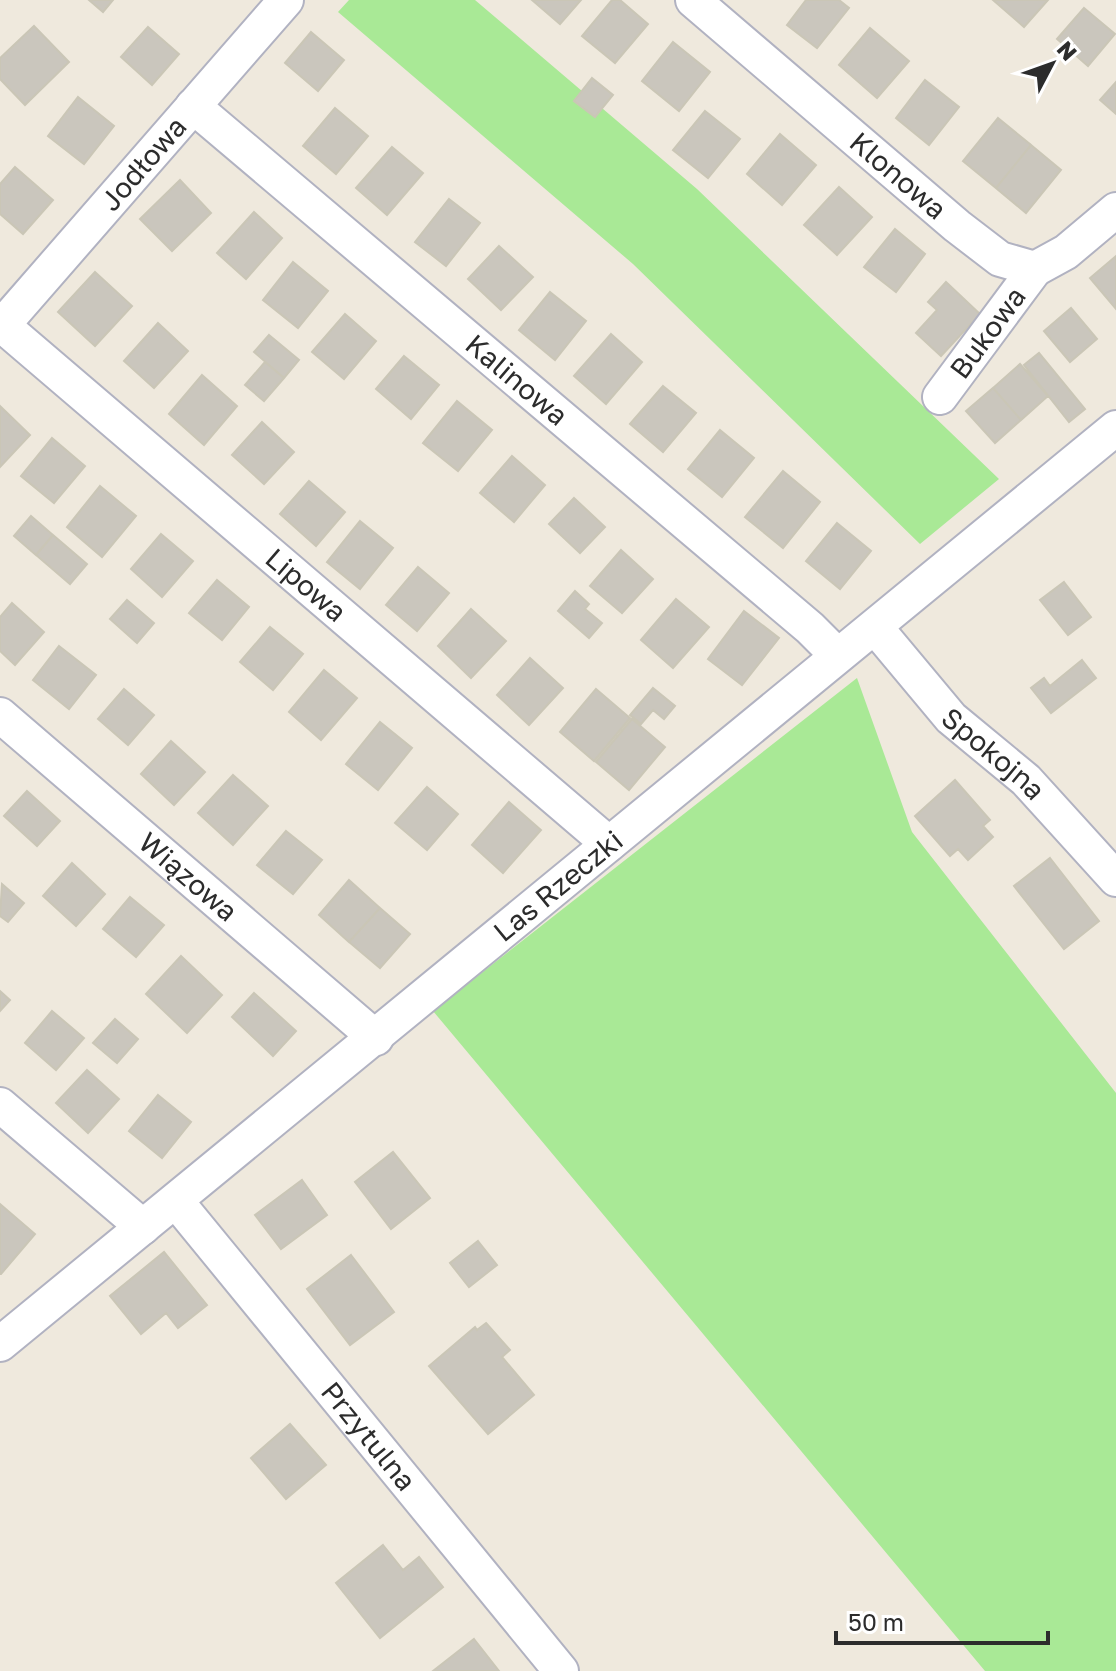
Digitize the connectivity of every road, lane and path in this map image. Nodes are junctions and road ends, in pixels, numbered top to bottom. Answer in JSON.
{"nodes":[{"id":1,"x":286,"y":0,"type":"edge"},
{"id":2,"x":693,"y":0,"type":"edge"},
{"id":3,"x":193,"y":106,"type":"junction"},
{"id":4,"x":1116,"y":210,"type":"edge"},
{"id":5,"x":1035,"y":269,"type":"junction"},
{"id":6,"x":1,"y":327,"type":"edge"},
{"id":7,"x":940,"y":397,"type":"dead end"},
{"id":8,"x":1116,"y":428,"type":"edge"},
{"id":9,"x":875,"y":627,"type":"junction"},
{"id":10,"x":837,"y":655,"type":"junction"},
{"id":11,"x":0,"y":715,"type":"edge"},
{"id":12,"x":609,"y":844,"type":"junction"},
{"id":13,"x":1116,"y":879,"type":"edge"},
{"id":14,"x":376,"y":1038,"type":"junction"},
{"id":15,"x":0,"y":1105,"type":"edge"},
{"id":16,"x":176,"y":1201,"type":"junction"},
{"id":17,"x":143,"y":1227,"type":"junction"},
{"id":18,"x":0,"y":1344,"type":"edge"},
{"id":19,"x":561,"y":1671,"type":"edge"}],
"edges":[{"from":1,"to":3,"type":"street","name":"Jodłowa"},
{"from":2,"to":5,"type":"street","name":"Klonowa"},
{"from":3,"to":6,"type":"street","name":"Jodłowa"},
{"from":3,"to":10,"type":"street","name":"Kalinowa"},
{"from":4,"to":5,"type":"street"},
{"from":5,"to":7,"type":"street","name":"Bukowa"},
{"from":6,"to":12,"type":"street","name":"Lipowa"},
{"from":8,"to":9,"type":"street","name":"Las Rzeczki"},
{"from":9,"to":10,"type":"street","name":"Las Rzeczki"},
{"from":9,"to":13,"type":"street","name":"Spokojna"},
{"from":10,"to":12,"type":"street","name":"Las Rzeczki"},
{"from":11,"to":14,"type":"street","name":"Wiązowa"},
{"from":12,"to":14,"type":"street","name":"Las Rzeczki"},
{"from":14,"to":16,"type":"street","name":"Las Rzeczki"},
{"from":15,"to":17,"type":"street"},
{"from":16,"to":17,"type":"street","name":"Las Rzeczki"},
{"from":16,"to":19,"type":"street","name":"Przytulna"},
{"from":17,"to":18,"type":"street","name":"Las Rzeczki"}]}
